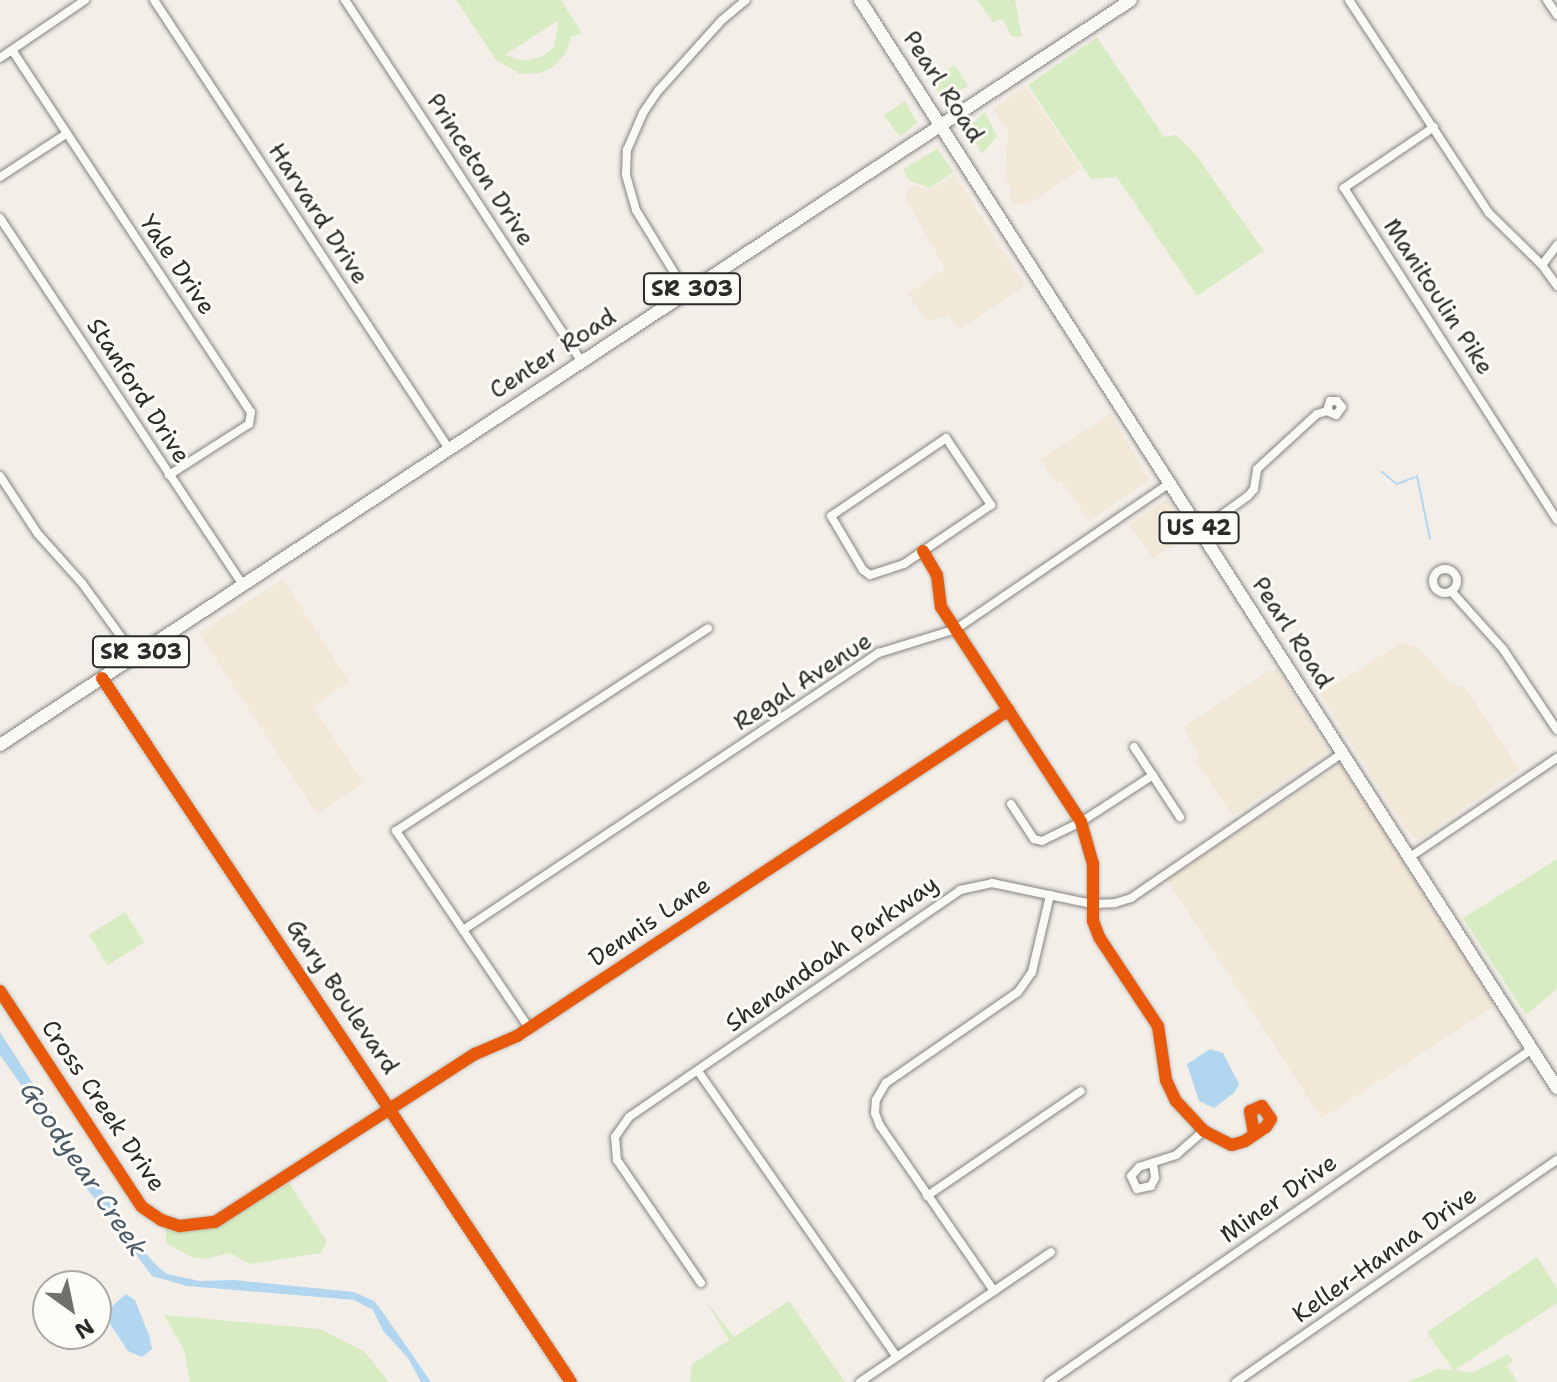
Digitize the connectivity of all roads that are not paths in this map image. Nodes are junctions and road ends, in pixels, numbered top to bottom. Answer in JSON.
{"nodes":[{"id":1,"x":85,"y":0,"type":"edge"},
{"id":2,"x":154,"y":0,"type":"edge"},
{"id":3,"x":345,"y":0,"type":"edge"},
{"id":4,"x":746,"y":0,"type":"edge"},
{"id":5,"x":860,"y":0,"type":"edge"},
{"id":6,"x":1131,"y":0,"type":"edge"},
{"id":7,"x":1349,"y":0,"type":"edge"},
{"id":8,"x":1547,"y":0,"type":"edge"},
{"id":9,"x":1557,"y":15,"type":"edge"},
{"id":10,"x":12,"y":50,"type":"junction"},
{"id":11,"x":0,"y":58,"type":"edge"},
{"id":12,"x":941,"y":125,"type":"junction"},
{"id":13,"x":1434,"y":127,"type":"junction"},
{"id":14,"x":66,"y":134,"type":"junction"},
{"id":15,"x":0,"y":177,"type":"edge"},
{"id":16,"x":0,"y":218,"type":"edge"},
{"id":17,"x":1557,"y":245,"type":"edge"},
{"id":18,"x":1542,"y":265,"type":"junction"},
{"id":19,"x":1557,"y":286,"type":"edge"},
{"id":20,"x":686,"y":292,"type":"junction"},
{"id":21,"x":581,"y":361,"type":"junction"},
{"id":22,"x":1327,"y":411,"type":"dead end"},
{"id":23,"x":449,"y":449,"type":"junction"},
{"id":24,"x":169,"y":475,"type":"junction"},
{"id":25,"x":0,"y":476,"type":"edge"},
{"id":26,"x":1170,"y":483,"type":"junction"},
{"id":27,"x":1557,"y":520,"type":"edge"},
{"id":28,"x":1201,"y":530,"type":"junction"},
{"id":29,"x":923,"y":551,"type":"junction"},
{"id":30,"x":243,"y":585,"type":"junction"},
{"id":31,"x":1451,"y":591,"type":"dead end"},
{"id":32,"x":708,"y":628,"type":"dead end"},
{"id":33,"x":956,"y":629,"type":"junction"},
{"id":34,"x":135,"y":656,"type":"junction"},
{"id":35,"x":102,"y":678,"type":"junction"},
{"id":36,"x":1009,"y":710,"type":"junction"},
{"id":37,"x":1557,"y":730,"type":"edge"},
{"id":38,"x":0,"y":745,"type":"edge"},
{"id":39,"x":1134,"y":747,"type":"dead end"},
{"id":40,"x":1343,"y":753,"type":"junction"},
{"id":41,"x":1557,"y":758,"type":"edge"},
{"id":42,"x":1153,"y":775,"type":"junction"},
{"id":43,"x":1011,"y":804,"type":"dead end"},
{"id":44,"x":1180,"y":817,"type":"dead end"},
{"id":45,"x":1081,"y":822,"type":"junction"},
{"id":46,"x":1410,"y":857,"type":"junction"},
{"id":47,"x":1050,"y":895,"type":"junction"},
{"id":48,"x":1092,"y":904,"type":"junction"},
{"id":49,"x":463,"y":930,"type":"junction"},
{"id":50,"x":1,"y":996,"type":"edge"},
{"id":51,"x":529,"y":1028,"type":"junction"},
{"id":52,"x":1532,"y":1049,"type":"junction"},
{"id":53,"x":698,"y":1071,"type":"junction"},
{"id":54,"x":1557,"y":1088,"type":"edge"},
{"id":55,"x":1081,"y":1091,"type":"dead end"},
{"id":56,"x":391,"y":1109,"type":"junction"},
{"id":57,"x":1204,"y":1131,"type":"junction"},
{"id":58,"x":1254,"y":1133,"type":"dead end"},
{"id":59,"x":1557,"y":1160,"type":"edge"},
{"id":60,"x":310,"y":1162,"type":"joint"},
{"id":61,"x":1153,"y":1163,"type":"dead end"},
{"id":62,"x":927,"y":1196,"type":"junction"},
{"id":63,"x":1051,"y":1252,"type":"dead end"},
{"id":64,"x":701,"y":1283,"type":"dead end"},
{"id":65,"x":994,"y":1291,"type":"junction"},
{"id":66,"x":897,"y":1357,"type":"junction"},
{"id":67,"x":571,"y":1382,"type":"edge"},
{"id":68,"x":860,"y":1382,"type":"edge"},
{"id":69,"x":1049,"y":1382,"type":"edge"},
{"id":70,"x":1236,"y":1382,"type":"edge"}],
"edges":[{"from":1,"to":10,"type":"street"},
{"from":2,"to":23,"type":"street","name":"Harvard Drive"},
{"from":3,"to":21,"type":"street","name":"Princeton Drive"},
{"from":4,"to":20,"type":"street"},
{"from":5,"to":12,"type":"main road","name":"Pearl Road","number":"US 42"},
{"from":6,"to":12,"type":"main road","name":"Center Road","number":"SR 303"},
{"from":7,"to":13,"type":"street"},
{"from":8,"to":9,"type":"street"},
{"from":10,"to":11,"type":"street"},
{"from":10,"to":14,"type":"street","name":"Yale Drive"},
{"from":12,"to":20,"type":"main road","name":"Center Road","number":"SR 303"},
{"from":12,"to":26,"type":"main road","name":"Pearl Road","number":"US 42"},
{"from":13,"to":18,"type":"street"},
{"from":13,"to":27,"type":"street","name":"Manitoulin Pike"},
{"from":14,"to":15,"type":"street"},
{"from":14,"to":24,"type":"street","name":"Yale Drive"},
{"from":16,"to":24,"type":"street","name":"Stanford Drive"},
{"from":17,"to":18,"type":"street"},
{"from":18,"to":19,"type":"street"},
{"from":20,"to":21,"type":"main road","name":"Center Road","number":"SR 303"},
{"from":21,"to":23,"type":"main road","name":"Center Road","number":"SR 303"},
{"from":22,"to":28,"type":"street"},
{"from":23,"to":30,"type":"main road","name":"Center Road","number":"SR 303"},
{"from":24,"to":30,"type":"street","name":"Stanford Drive"},
{"from":25,"to":34,"type":"street"},
{"from":26,"to":28,"type":"main road","name":"Pearl Road","number":"US 42"},
{"from":26,"to":33,"type":"street","name":"Regal Avenue"},
{"from":28,"to":40,"type":"main road","name":"Pearl Road","number":"US 42"},
{"from":29,"to":29,"type":"street"},
{"from":29,"to":33,"type":"street"},
{"from":30,"to":34,"type":"main road","name":"Center Road","number":"SR 303"},
{"from":31,"to":37,"type":"street"},
{"from":32,"to":49,"type":"street"},
{"from":33,"to":36,"type":"street"},
{"from":33,"to":49,"type":"street","name":"Regal Avenue"},
{"from":34,"to":35,"type":"main road","name":"Center Road","number":"SR 303"},
{"from":35,"to":38,"type":"main road","name":"Center Road","number":"SR 303"},
{"from":35,"to":56,"type":"street","name":"Gary Boulevard"},
{"from":36,"to":45,"type":"street"},
{"from":36,"to":51,"type":"street","name":"Dennis Lane"},
{"from":39,"to":42,"type":"street"},
{"from":40,"to":46,"type":"main road","name":"Pearl Road","number":"US 42"},
{"from":40,"to":48,"type":"street","name":"Shenandoah Parkway"},
{"from":41,"to":46,"type":"street"},
{"from":42,"to":44,"type":"street"},
{"from":42,"to":45,"type":"street"},
{"from":43,"to":45,"type":"street"},
{"from":45,"to":48,"type":"street"},
{"from":46,"to":52,"type":"main road","name":"Pearl Road","number":"US 42"},
{"from":47,"to":48,"type":"street","name":"Shenandoah Parkway"},
{"from":47,"to":53,"type":"street","name":"Shenandoah Parkway"},
{"from":47,"to":62,"type":"street"},
{"from":48,"to":57,"type":"street"},
{"from":49,"to":51,"type":"street"},
{"from":50,"to":60,"type":"street","name":"Cross Creek Drive"},
{"from":51,"to":56,"type":"street","name":"Dennis Lane"},
{"from":52,"to":54,"type":"main road","name":"Pearl Road","number":"US 42"},
{"from":52,"to":69,"type":"street","name":"Miner Drive"},
{"from":53,"to":64,"type":"street","name":"Shenandoah Parkway"},
{"from":53,"to":66,"type":"street"},
{"from":55,"to":62,"type":"street"},
{"from":56,"to":60,"type":"street","name":"Dennis Lane"},
{"from":56,"to":67,"type":"street","name":"Gary Boulevard"},
{"from":57,"to":58,"type":"street"},
{"from":57,"to":61,"type":"street"},
{"from":59,"to":70,"type":"street","name":"Keller-Hanna Drive"},
{"from":62,"to":65,"type":"street"},
{"from":63,"to":65,"type":"street"},
{"from":65,"to":66,"type":"street"},
{"from":66,"to":68,"type":"street"}]}
